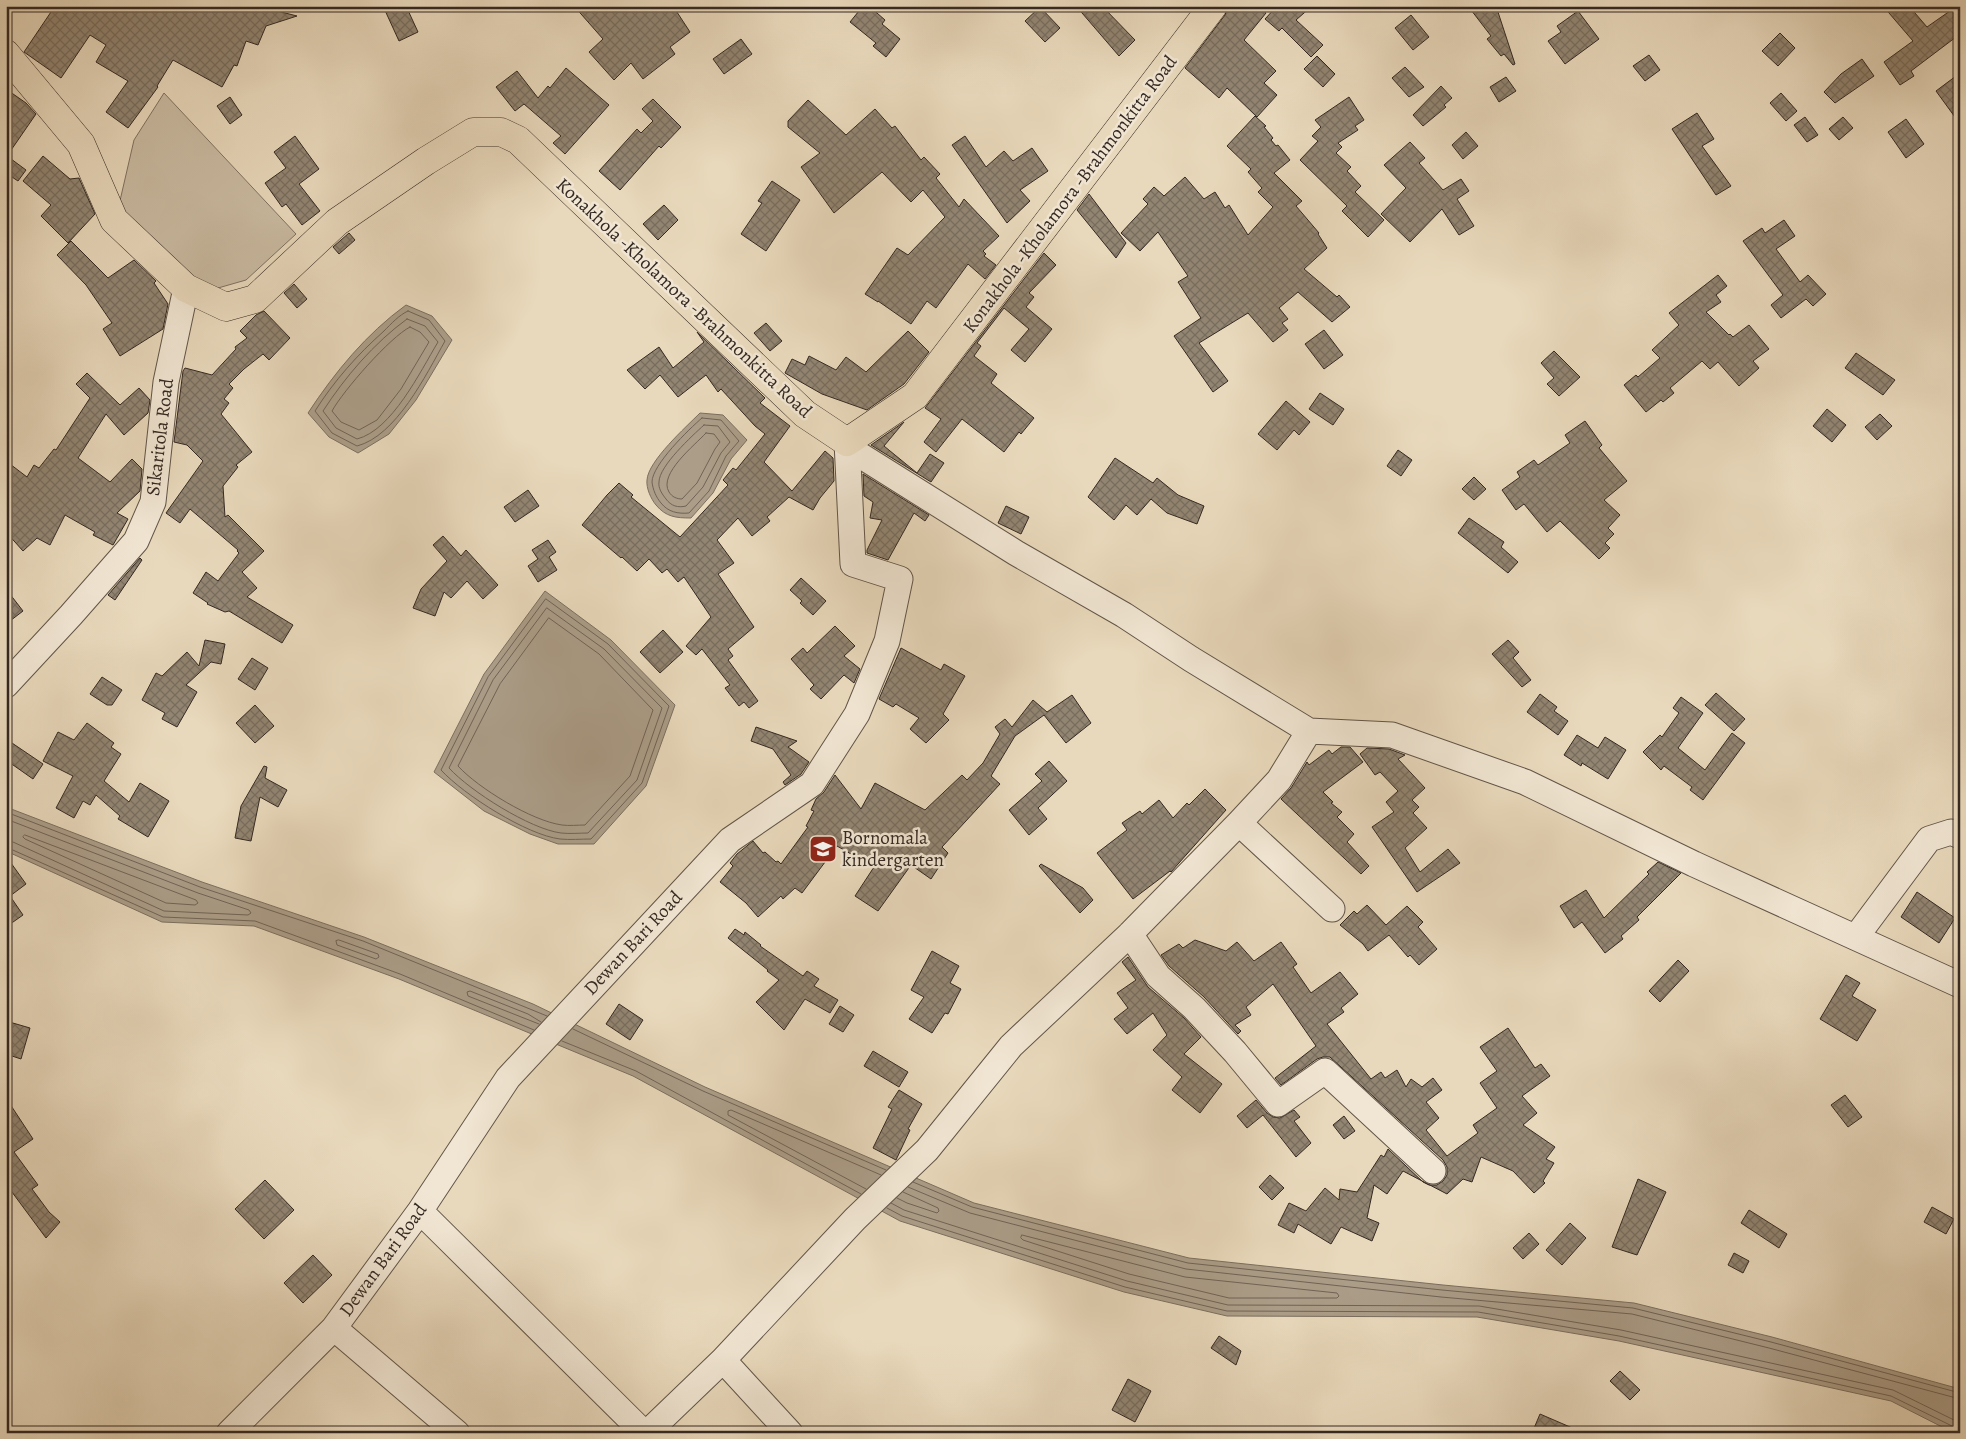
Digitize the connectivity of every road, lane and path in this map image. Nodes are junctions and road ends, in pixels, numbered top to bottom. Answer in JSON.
{"nodes":[{"id":1,"x":1213,"y":6,"type":"edge"},
{"id":2,"x":6,"y":54,"type":"edge"},
{"id":3,"x":186,"y":288,"type":"junction"},
{"id":4,"x":847,"y":445,"type":"junction"},
{"id":5,"x":6,"y":685,"type":"edge"},
{"id":6,"x":1309,"y":731,"type":"junction"},
{"id":7,"x":1239,"y":823,"type":"junction"},
{"id":8,"x":1960,"y":836,"type":"edge"},
{"id":9,"x":1332,"y":909,"type":"dead end"},
{"id":10,"x":1130,"y":934,"type":"junction"},
{"id":11,"x":1856,"y":937,"type":"junction"},
{"id":12,"x":1960,"y":985,"type":"edge"},
{"id":13,"x":1432,"y":1171,"type":"dead end"},
{"id":14,"x":420,"y":1211,"type":"junction"},
{"id":15,"x":334,"y":1328,"type":"junction"},
{"id":16,"x":722,"y":1360,"type":"junction"},
{"id":17,"x":229,"y":1433,"type":"edge"},
{"id":18,"x":457,"y":1433,"type":"edge"},
{"id":19,"x":646,"y":1433,"type":"edge"},
{"id":20,"x":790,"y":1433,"type":"edge"}],
"edges":[{"from":1,"to":4,"type":"main road","name":"Konakhola -Kholamora -Brahmonkitta Road"},
{"from":2,"to":3,"type":"main road"},
{"from":3,"to":4,"type":"main road","name":"Konakhola -Kholamora -Brahmonkitta Road"},
{"from":3,"to":5,"type":"street","name":"Sikaritola Road"},
{"from":4,"to":6,"type":"street"},
{"from":4,"to":14,"type":"street","name":"Dewan Bari Road"},
{"from":6,"to":7,"type":"street"},
{"from":6,"to":11,"type":"street"},
{"from":7,"to":9,"type":"street"},
{"from":7,"to":10,"type":"street"},
{"from":8,"to":11,"type":"street"},
{"from":10,"to":13,"type":"street"},
{"from":10,"to":16,"type":"street"},
{"from":11,"to":12,"type":"street"},
{"from":14,"to":15,"type":"street","name":"Dewan Bari Road"},
{"from":14,"to":19,"type":"street"},
{"from":15,"to":17,"type":"street","name":"Dewan Bari Road"},
{"from":15,"to":18,"type":"street"},
{"from":16,"to":19,"type":"street"},
{"from":16,"to":20,"type":"street"}]}
